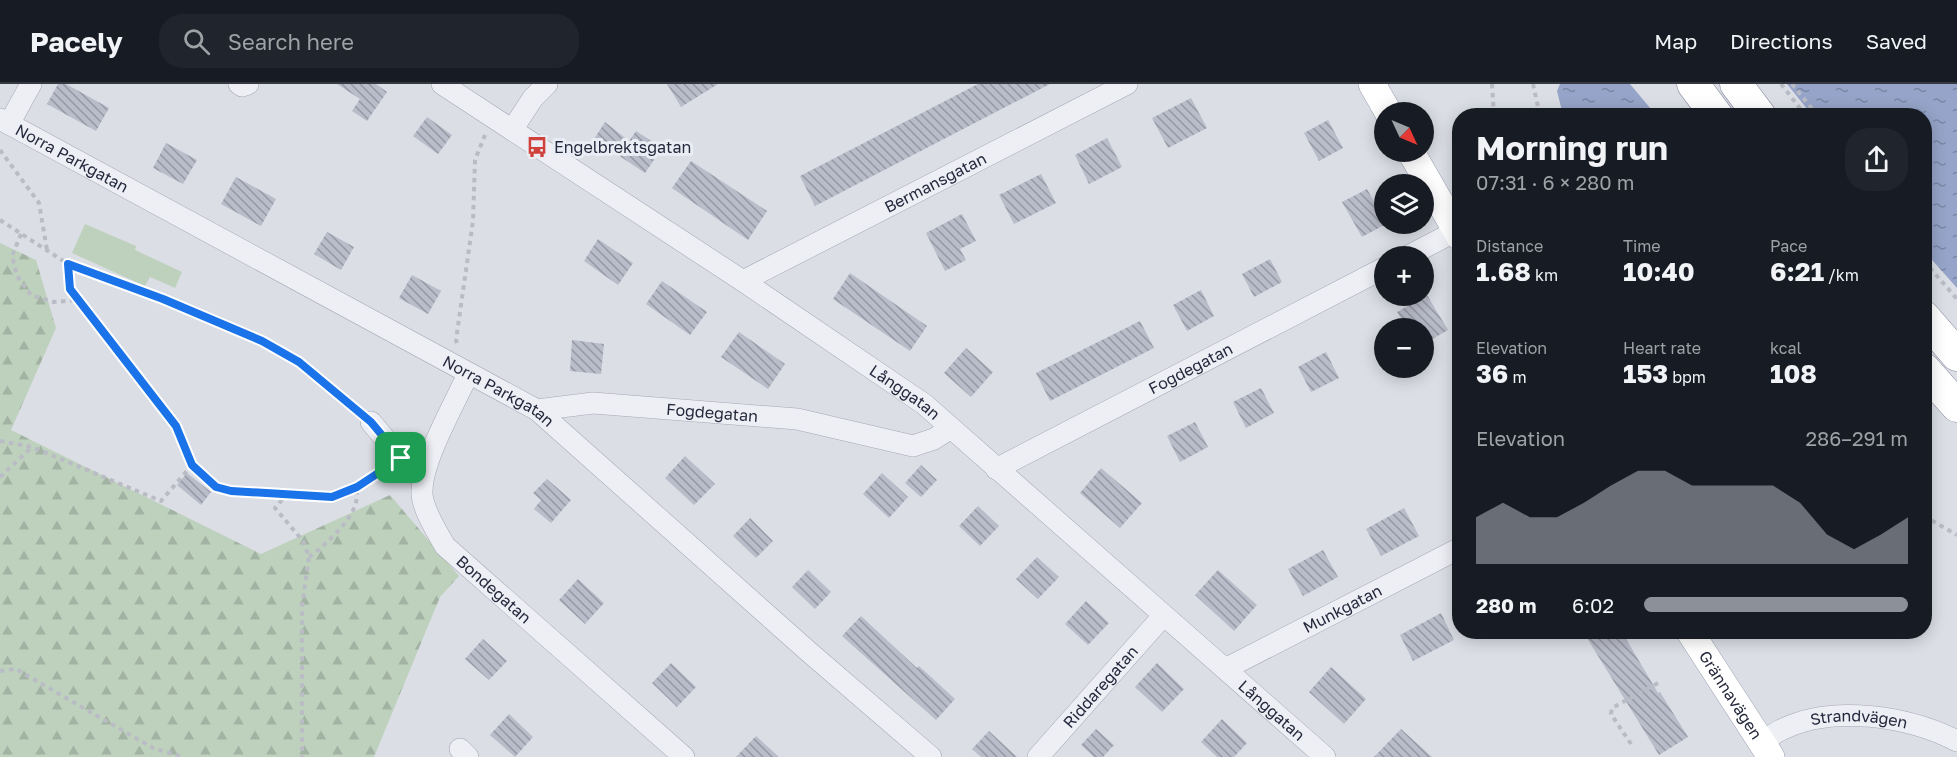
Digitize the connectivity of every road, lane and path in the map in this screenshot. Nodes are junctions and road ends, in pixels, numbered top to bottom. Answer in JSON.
{"nodes":[{"id":1,"x":31,"y":84,"type":"edge"},
{"id":2,"x":239,"y":84,"type":"edge"},
{"id":3,"x":248,"y":84,"type":"edge"},
{"id":4,"x":442,"y":84,"type":"edge"},
{"id":5,"x":547,"y":84,"type":"edge"},
{"id":6,"x":1127,"y":84,"type":"edge"},
{"id":7,"x":1372,"y":84,"type":"edge"},
{"id":8,"x":1492,"y":84,"type":"edge"},
{"id":9,"x":1533,"y":84,"type":"edge"},
{"id":10,"x":1693,"y":84,"type":"edge"},
{"id":11,"x":1736,"y":84,"type":"edge"},
{"id":12,"x":1781,"y":84,"type":"edge"},
{"id":13,"x":1792,"y":84,"type":"edge"},
{"id":14,"x":1382,"y":102,"type":"edge"},
{"id":15,"x":1494,"y":108,"type":"edge"},
{"id":16,"x":1538,"y":108,"type":"edge"},
{"id":17,"x":1712,"y":108,"type":"edge"},
{"id":18,"x":1754,"y":108,"type":"edge"},
{"id":19,"x":1800,"y":108,"type":"edge"},
{"id":20,"x":1812,"y":108,"type":"edge"},
{"id":21,"x":4,"y":121,"type":"edge"},
{"id":22,"x":503,"y":124,"type":"junction"},
{"id":23,"x":0,"y":150,"type":"edge"},
{"id":24,"x":1417,"y":162,"type":"edge"},
{"id":25,"x":0,"y":220,"type":"edge"},
{"id":26,"x":1452,"y":224,"type":"edge"},
{"id":27,"x":21,"y":234,"type":"junction"},
{"id":28,"x":1452,"y":237,"type":"edge"},
{"id":29,"x":1431,"y":246,"type":"edge"},
{"id":30,"x":47,"y":251,"type":"junction"},
{"id":31,"x":68,"y":264,"type":"junction"},
{"id":32,"x":1932,"y":270,"type":"edge"},
{"id":33,"x":1374,"y":273,"type":"edge"},
{"id":34,"x":743,"y":281,"type":"junction"},
{"id":35,"x":1957,"y":299,"type":"edge"},
{"id":36,"x":78,"y":300,"type":"junction"},
{"id":37,"x":1932,"y":326,"type":"edge"},
{"id":38,"x":1957,"y":354,"type":"edge"},
{"id":39,"x":468,"y":374,"type":"junction"},
{"id":40,"x":1932,"y":378,"type":"edge"},
{"id":41,"x":1957,"y":406,"type":"edge"},
{"id":42,"x":537,"y":410,"type":"junction"},
{"id":43,"x":371,"y":422,"type":"joint"},
{"id":44,"x":951,"y":428,"type":"junction"},
{"id":45,"x":0,"y":441,"type":"edge"},
{"id":46,"x":32,"y":447,"type":"junction"},
{"id":47,"x":401,"y":458,"type":"junction"},
{"id":48,"x":427,"y":464,"type":"junction"},
{"id":49,"x":192,"y":465,"type":"junction"},
{"id":50,"x":996,"y":469,"type":"junction"},
{"id":51,"x":0,"y":477,"type":"edge"},
{"id":52,"x":357,"y":487,"type":"junction"},
{"id":53,"x":288,"y":493,"type":"junction"},
{"id":54,"x":1932,"y":521,"type":"edge"},
{"id":55,"x":1957,"y":535,"type":"edge"},
{"id":56,"x":1452,"y":552,"type":"edge"},
{"id":57,"x":309,"y":557,"type":"junction"},
{"id":58,"x":1163,"y":616,"type":"junction"},
{"id":59,"x":1695,"y":639,"type":"edge"},
{"id":60,"x":1225,"y":669,"type":"junction"},
{"id":61,"x":0,"y":671,"type":"edge"},
{"id":62,"x":1658,"y":683,"type":"dead end"},
{"id":63,"x":1957,"y":741,"type":"edge"},
{"id":64,"x":1631,"y":744,"type":"dead end"},
{"id":65,"x":1766,"y":750,"type":"edge"},
{"id":66,"x":184,"y":757,"type":"edge"},
{"id":67,"x":302,"y":757,"type":"edge"},
{"id":68,"x":684,"y":757,"type":"edge"},
{"id":69,"x":931,"y":757,"type":"edge"},
{"id":70,"x":1038,"y":757,"type":"edge"},
{"id":71,"x":1325,"y":757,"type":"edge"}],
"edges":[{"from":1,"to":21,"type":"street"},
{"from":2,"to":3,"type":"street"},
{"from":4,"to":22,"type":"street","name":"Långgatan"},
{"from":5,"to":22,"type":"street"},
{"from":6,"to":34,"type":"street","name":"Bermansgatan"},
{"from":7,"to":14,"type":"main road"},
{"from":8,"to":15,"type":"path"},
{"from":9,"to":16,"type":"path"},
{"from":10,"to":17,"type":"highway"},
{"from":11,"to":18,"type":"highway"},
{"from":12,"to":19,"type":"path"},
{"from":13,"to":20,"type":"path"},
{"from":21,"to":39,"type":"street","name":"Norra Parkgatan"},
{"from":22,"to":34,"type":"street","name":"Långgatan"},
{"from":22,"to":39,"type":"path"},
{"from":23,"to":30,"type":"path"},
{"from":24,"to":26,"type":"main road"},
{"from":25,"to":27,"type":"path"},
{"from":27,"to":30,"type":"path"},
{"from":27,"to":36,"type":"path"},
{"from":28,"to":29,"type":"street"},
{"from":30,"to":31,"type":"path"},
{"from":31,"to":36,"type":"path"},
{"from":31,"to":43,"type":"path"},
{"from":32,"to":35,"type":"path"},
{"from":33,"to":50,"type":"street","name":"Fogdegatan"},
{"from":34,"to":44,"type":"street","name":"Långgatan"},
{"from":36,"to":49,"type":"path"},
{"from":37,"to":38,"type":"highway"},
{"from":39,"to":42,"type":"street","name":"Norra Parkgatan"},
{"from":39,"to":48,"type":"street","name":"Bondegatan"},
{"from":40,"to":41,"type":"highway"},
{"from":42,"to":44,"type":"street","name":"Fogdegatan"},
{"from":42,"to":69,"type":"street","name":"Norra Parkgatan"},
{"from":43,"to":47,"type":"street"},
{"from":44,"to":50,"type":"street","name":"Långgatan"},
{"from":45,"to":46,"type":"path"},
{"from":46,"to":49,"type":"path"},
{"from":46,"to":51,"type":"path"},
{"from":47,"to":48,"type":"street"},
{"from":47,"to":52,"type":"path"},
{"from":48,"to":68,"type":"street","name":"Bondegatan"},
{"from":49,"to":53,"type":"path"},
{"from":50,"to":58,"type":"street","name":"Långgatan"},
{"from":52,"to":53,"type":"path"},
{"from":52,"to":57,"type":"path"},
{"from":53,"to":57,"type":"path"},
{"from":54,"to":55,"type":"path"},
{"from":56,"to":60,"type":"street","name":"Munkgatan"},
{"from":57,"to":67,"type":"path"},
{"from":58,"to":60,"type":"street","name":"Långgatan"},
{"from":58,"to":70,"type":"street","name":"Riddaregatan"},
{"from":59,"to":65,"type":"main road","name":"Grännavägen"},
{"from":60,"to":71,"type":"street","name":"Långgatan"},
{"from":61,"to":66,"type":"path"},
{"from":62,"to":64,"type":"path"},
{"from":63,"to":65,"type":"street","name":"Strandvägen"}]}
